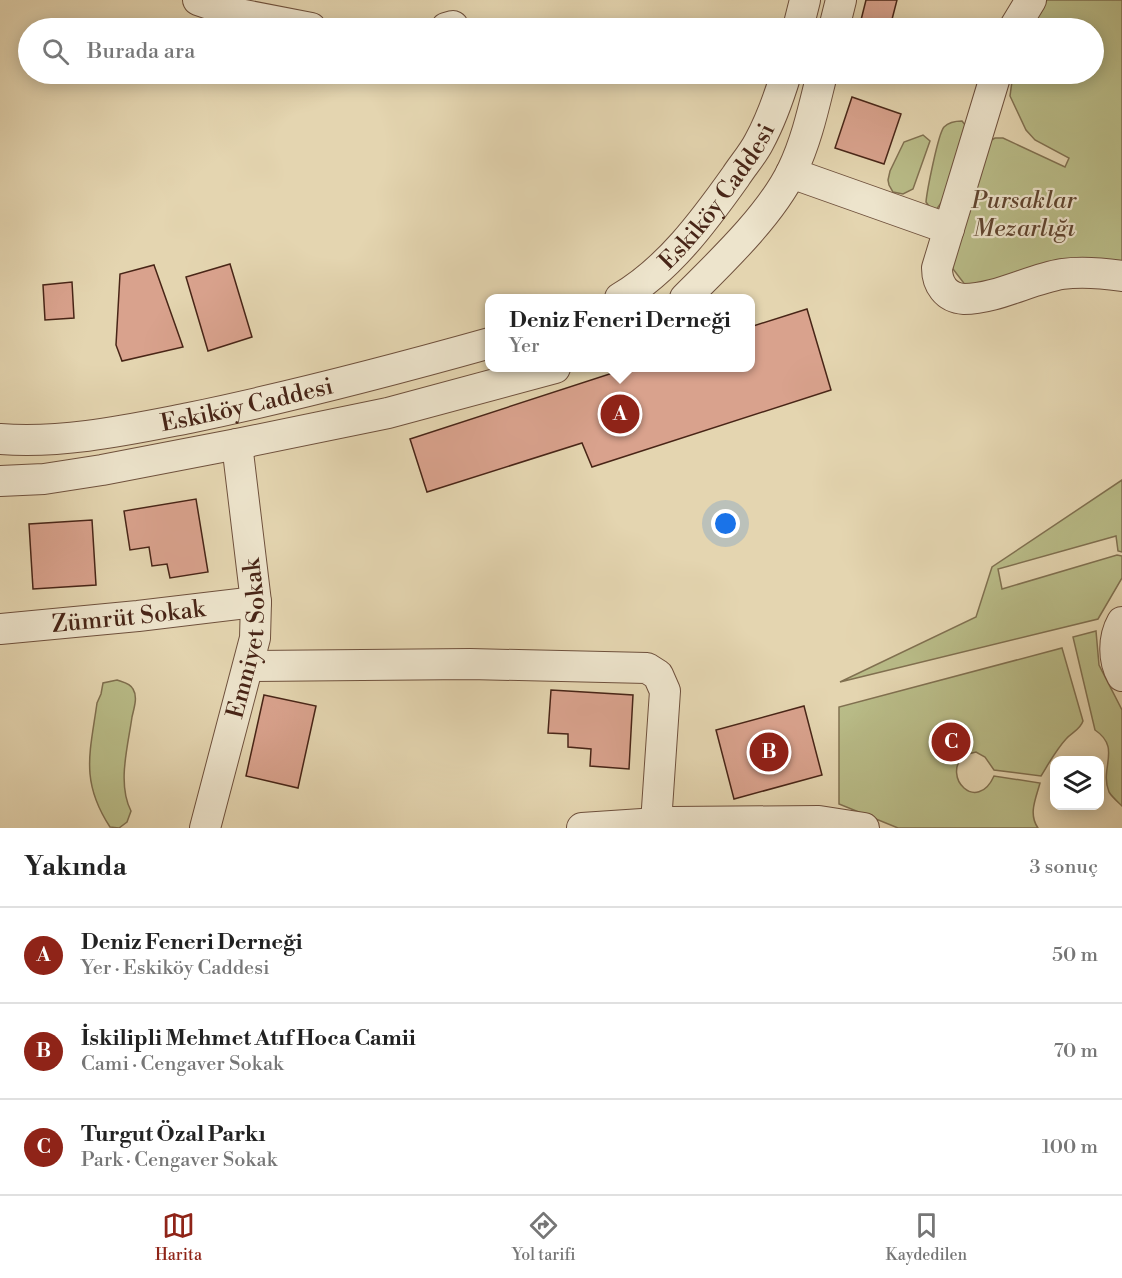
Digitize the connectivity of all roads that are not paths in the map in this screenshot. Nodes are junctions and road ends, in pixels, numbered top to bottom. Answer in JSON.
{"nodes":[{"id":1,"x":198,"y":0,"type":"edge"},
{"id":2,"x":805,"y":0,"type":"edge"},
{"id":3,"x":842,"y":0,"type":"edge"},
{"id":4,"x":1031,"y":0,"type":"edge"},
{"id":5,"x":260,"y":18,"type":"edge"},
{"id":6,"x":800,"y":18,"type":"edge"},
{"id":7,"x":837,"y":18,"type":"edge"},
{"id":8,"x":1020,"y":18,"type":"edge"},
{"id":9,"x":783,"y":84,"type":"edge"},
{"id":10,"x":819,"y":84,"type":"edge"},
{"id":11,"x":993,"y":84,"type":"edge"},
{"id":12,"x":791,"y":173,"type":"junction"},
{"id":13,"x":949,"y":229,"type":"junction"},
{"id":14,"x":1122,"y":276,"type":"edge"},
{"id":15,"x":625,"y":294,"type":"edge"},
{"id":16,"x":689,"y":294,"type":"edge"},
{"id":17,"x":485,"y":344,"type":"edge"},
{"id":18,"x":540,"y":372,"type":"edge"},
{"id":19,"x":0,"y":439,"type":"edge"},
{"id":20,"x":237,"y":444,"type":"junction"},
{"id":21,"x":0,"y":482,"type":"edge"},
{"id":22,"x":256,"y":602,"type":"junction"},
{"id":23,"x":1122,"y":622,"type":"edge"},
{"id":24,"x":0,"y":629,"type":"edge"},
{"id":25,"x":249,"y":666,"type":"junction"},
{"id":26,"x":1122,"y":676,"type":"edge"},
{"id":27,"x":656,"y":823,"type":"junction"},
{"id":28,"x":848,"y":826,"type":"edge"},
{"id":29,"x":205,"y":828,"type":"edge"},
{"id":30,"x":582,"y":828,"type":"edge"},
{"id":31,"x":590,"y":828,"type":"edge"}],
"edges":[{"from":1,"to":5,"type":"street"},
{"from":2,"to":6,"type":"street"},
{"from":3,"to":7,"type":"street"},
{"from":4,"to":8,"type":"street"},
{"from":9,"to":15,"type":"street","name":"Eskiköy Caddesi"},
{"from":10,"to":12,"type":"street"},
{"from":11,"to":13,"type":"street"},
{"from":12,"to":13,"type":"street"},
{"from":12,"to":16,"type":"street"},
{"from":13,"to":14,"type":"street"},
{"from":17,"to":19,"type":"street","name":"Eskiköy Caddesi"},
{"from":18,"to":20,"type":"street"},
{"from":20,"to":21,"type":"street"},
{"from":20,"to":22,"type":"street","name":"Emniyet Sokak"},
{"from":22,"to":24,"type":"street","name":"Zümrüt Sokak"},
{"from":22,"to":25,"type":"street","name":"Emniyet Sokak"},
{"from":23,"to":26,"type":"street"},
{"from":25,"to":27,"type":"street"},
{"from":25,"to":29,"type":"street","name":"Emniyet Sokak"},
{"from":27,"to":28,"type":"street"},
{"from":27,"to":31,"type":"street"},
{"from":30,"to":31,"type":"street"}]}
